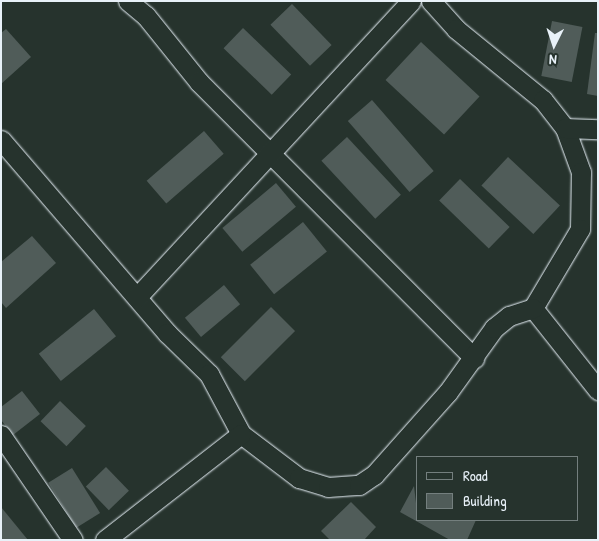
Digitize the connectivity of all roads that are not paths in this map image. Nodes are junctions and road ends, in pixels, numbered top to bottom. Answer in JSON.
{"nodes":[{"id":1,"x":128,"y":1,"type":"edge"},
{"id":2,"x":410,"y":1,"type":"edge"},
{"id":3,"x":430,"y":1,"type":"edge"},
{"id":4,"x":566,"y":128,"type":"junction"},
{"id":5,"x":598,"y":129,"type":"edge"},
{"id":6,"x":1,"y":140,"type":"edge"},
{"id":7,"x":269,"y":150,"type":"junction"},
{"id":8,"x":137,"y":297,"type":"junction"},
{"id":9,"x":533,"y":308,"type":"junction"},
{"id":10,"x":474,"y":358,"type":"junction"},
{"id":11,"x":598,"y":390,"type":"edge"},
{"id":12,"x":242,"y":434,"type":"junction"},
{"id":13,"x":1,"y":435,"type":"edge"},
{"id":14,"x":73,"y":540,"type":"edge"},
{"id":15,"x":105,"y":540,"type":"edge"}],
"edges":[{"from":1,"to":7,"type":"street"},
{"from":2,"to":7,"type":"street"},
{"from":3,"to":4,"type":"street"},
{"from":4,"to":5,"type":"street"},
{"from":4,"to":9,"type":"street"},
{"from":6,"to":8,"type":"street"},
{"from":7,"to":8,"type":"street"},
{"from":7,"to":10,"type":"street"},
{"from":8,"to":12,"type":"street"},
{"from":9,"to":10,"type":"street"},
{"from":9,"to":11,"type":"street"},
{"from":10,"to":12,"type":"street"},
{"from":12,"to":15,"type":"street"},
{"from":13,"to":14,"type":"street"}]}
